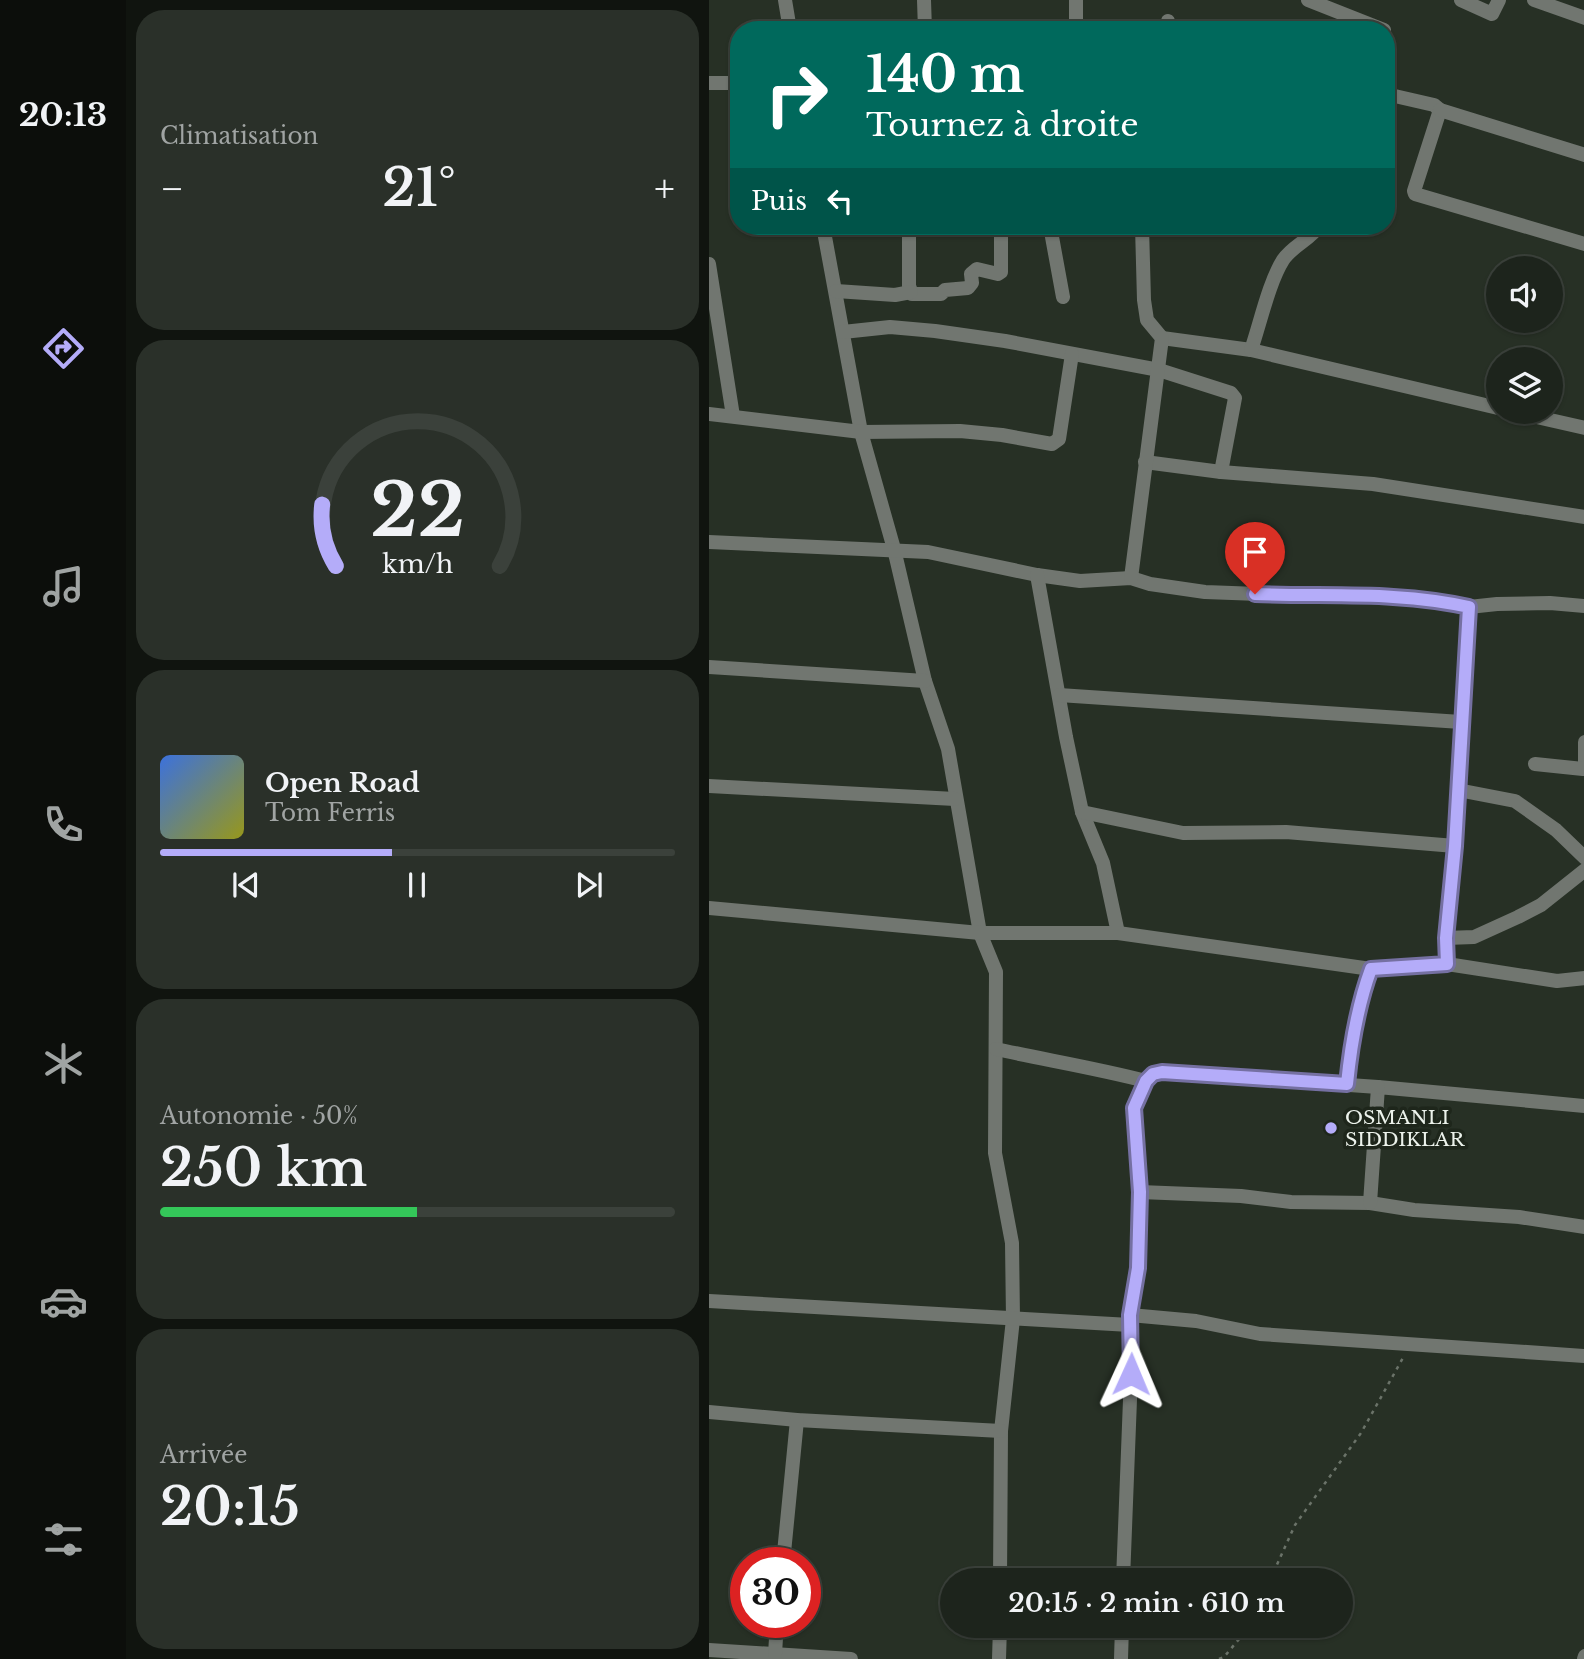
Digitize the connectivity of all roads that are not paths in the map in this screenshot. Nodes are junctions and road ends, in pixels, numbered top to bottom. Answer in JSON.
{"nodes":[{"id":1,"x":785,"y":0,"type":"edge"},
{"id":2,"x":924,"y":0,"type":"edge"},
{"id":3,"x":1076,"y":0,"type":"edge"},
{"id":4,"x":1308,"y":0,"type":"edge"},
{"id":5,"x":1461,"y":0,"type":"edge"},
{"id":6,"x":1499,"y":0,"type":"edge"},
{"id":7,"x":1534,"y":0,"type":"edge"},
{"id":8,"x":1584,"y":18,"type":"edge"},
{"id":9,"x":788,"y":21,"type":"edge"},
{"id":10,"x":925,"y":21,"type":"edge"},
{"id":11,"x":1076,"y":21,"type":"edge"},
{"id":12,"x":1360,"y":21,"type":"edge"},
{"id":13,"x":709,"y":83,"type":"edge"},
{"id":14,"x":730,"y":83,"type":"edge"},
{"id":15,"x":1395,"y":96,"type":"edge"},
{"id":16,"x":1440,"y":110,"type":"junction"},
{"id":17,"x":1584,"y":155,"type":"edge"},
{"id":18,"x":825,"y":235,"type":"edge"},
{"id":19,"x":909,"y":235,"type":"edge"},
{"id":20,"x":1001,"y":235,"type":"edge"},
{"id":21,"x":1052,"y":235,"type":"edge"},
{"id":22,"x":1142,"y":235,"type":"edge"},
{"id":23,"x":1311,"y":235,"type":"edge"},
{"id":24,"x":1584,"y":244,"type":"edge"},
{"id":25,"x":709,"y":264,"type":"edge"},
{"id":26,"x":836,"y":291,"type":"junction"},
{"id":27,"x":911,"y":292,"type":"junction"},
{"id":28,"x":711,"y":295,"type":"edge"},
{"id":29,"x":1063,"y":298,"type":"dead end"},
{"id":30,"x":843,"y":332,"type":"junction"},
{"id":31,"x":1162,"y":338,"type":"junction"},
{"id":32,"x":1251,"y":350,"type":"junction"},
{"id":33,"x":1072,"y":354,"type":"junction"},
{"id":34,"x":1159,"y":370,"type":"junction"},
{"id":35,"x":1486,"y":405,"type":"edge"},
{"id":36,"x":709,"y":414,"type":"edge"},
{"id":37,"x":733,"y":416,"type":"junction"},
{"id":38,"x":1563,"y":423,"type":"edge"},
{"id":39,"x":1584,"y":428,"type":"edge"},
{"id":40,"x":861,"y":432,"type":"junction"},
{"id":41,"x":1145,"y":462,"type":"junction"},
{"id":42,"x":1221,"y":472,"type":"junction"},
{"id":43,"x":1584,"y":517,"type":"edge"},
{"id":44,"x":709,"y":542,"type":"edge"},
{"id":45,"x":894,"y":549,"type":"junction"},
{"id":46,"x":1037,"y":575,"type":"junction"},
{"id":47,"x":1131,"y":578,"type":"junction"},
{"id":48,"x":1584,"y":606,"type":"edge"},
{"id":49,"x":1469,"y":607,"type":"junction"},
{"id":50,"x":709,"y":667,"type":"edge"},
{"id":51,"x":925,"y":681,"type":"junction"},
{"id":52,"x":1058,"y":695,"type":"junction"},
{"id":53,"x":1461,"y":722,"type":"junction"},
{"id":54,"x":1584,"y":742,"type":"edge"},
{"id":55,"x":1535,"y":764,"type":"dead end"},
{"id":56,"x":1583,"y":769,"type":"edge"},
{"id":57,"x":709,"y":786,"type":"edge"},
{"id":58,"x":1458,"y":790,"type":"junction"},
{"id":59,"x":955,"y":799,"type":"junction"},
{"id":60,"x":1082,"y":812,"type":"junction"},
{"id":61,"x":1455,"y":846,"type":"junction"},
{"id":62,"x":1584,"y":858,"type":"edge"},
{"id":63,"x":1584,"y":870,"type":"edge"},
{"id":64,"x":709,"y":908,"type":"edge"},
{"id":65,"x":980,"y":933,"type":"junction"},
{"id":66,"x":1118,"y":933,"type":"junction"},
{"id":67,"x":1446,"y":938,"type":"junction"},
{"id":68,"x":1447,"y":964,"type":"junction"},
{"id":69,"x":1371,"y":969,"type":"junction"},
{"id":70,"x":1584,"y":978,"type":"edge"},
{"id":71,"x":996,"y":1049,"type":"junction"},
{"id":72,"x":1146,"y":1081,"type":"junction"},
{"id":73,"x":1347,"y":1084,"type":"junction"},
{"id":74,"x":1379,"y":1087,"type":"junction"},
{"id":75,"x":1584,"y":1106,"type":"edge"},
{"id":76,"x":1140,"y":1192,"type":"junction"},
{"id":77,"x":1370,"y":1203,"type":"junction"},
{"id":78,"x":1584,"y":1227,"type":"edge"},
{"id":79,"x":709,"y":1301,"type":"edge"},
{"id":80,"x":1013,"y":1319,"type":"junction"},
{"id":81,"x":1130,"y":1320,"type":"junction"},
{"id":82,"x":1584,"y":1356,"type":"edge"},
{"id":83,"x":709,"y":1412,"type":"edge"},
{"id":84,"x":797,"y":1420,"type":"junction"},
{"id":85,"x":1001,"y":1431,"type":"junction"},
{"id":86,"x":785,"y":1547,"type":"edge"},
{"id":87,"x":1000,"y":1568,"type":"edge"},
{"id":88,"x":1123,"y":1568,"type":"edge"},
{"id":89,"x":776,"y":1638,"type":"edge"},
{"id":90,"x":1000,"y":1638,"type":"edge"},
{"id":91,"x":1122,"y":1638,"type":"edge"},
{"id":92,"x":709,"y":1650,"type":"edge"},
{"id":93,"x":775,"y":1654,"type":"junction"},
{"id":94,"x":851,"y":1659,"type":"edge"},
{"id":95,"x":999,"y":1659,"type":"edge"},
{"id":96,"x":1121,"y":1659,"type":"edge"}],
"edges":[{"from":1,"to":9,"type":"street"},
{"from":2,"to":10,"type":"street"},
{"from":3,"to":11,"type":"street"},
{"from":4,"to":12,"type":"street"},
{"from":5,"to":6,"type":"street"},
{"from":7,"to":8,"type":"street"},
{"from":13,"to":14,"type":"street"},
{"from":15,"to":16,"type":"street"},
{"from":16,"to":17,"type":"street"},
{"from":16,"to":24,"type":"street"},
{"from":18,"to":26,"type":"street"},
{"from":19,"to":27,"type":"street"},
{"from":20,"to":27,"type":"street"},
{"from":21,"to":29,"type":"street"},
{"from":22,"to":31,"type":"street"},
{"from":23,"to":32,"type":"street"},
{"from":25,"to":28,"type":"street"},
{"from":26,"to":27,"type":"street"},
{"from":26,"to":30,"type":"street"},
{"from":28,"to":37,"type":"street"},
{"from":30,"to":33,"type":"street"},
{"from":30,"to":40,"type":"street"},
{"from":31,"to":32,"type":"street"},
{"from":31,"to":34,"type":"street"},
{"from":32,"to":35,"type":"street"},
{"from":33,"to":34,"type":"street"},
{"from":33,"to":40,"type":"street"},
{"from":34,"to":41,"type":"street"},
{"from":34,"to":42,"type":"street"},
{"from":36,"to":37,"type":"street"},
{"from":37,"to":40,"type":"street"},
{"from":38,"to":39,"type":"street"},
{"from":40,"to":45,"type":"street"},
{"from":41,"to":42,"type":"street"},
{"from":41,"to":47,"type":"street"},
{"from":42,"to":43,"type":"street"},
{"from":44,"to":45,"type":"street"},
{"from":45,"to":46,"type":"street"},
{"from":45,"to":51,"type":"street"},
{"from":46,"to":47,"type":"street"},
{"from":46,"to":52,"type":"street"},
{"from":47,"to":49,"type":"street"},
{"from":48,"to":49,"type":"street"},
{"from":49,"to":53,"type":"street"},
{"from":50,"to":51,"type":"street"},
{"from":51,"to":59,"type":"street"},
{"from":52,"to":53,"type":"street"},
{"from":52,"to":60,"type":"street"},
{"from":53,"to":58,"type":"street"},
{"from":54,"to":56,"type":"street"},
{"from":55,"to":56,"type":"street"},
{"from":57,"to":59,"type":"street"},
{"from":58,"to":61,"type":"street"},
{"from":58,"to":62,"type":"street"},
{"from":59,"to":65,"type":"street"},
{"from":60,"to":61,"type":"street"},
{"from":60,"to":66,"type":"street"},
{"from":61,"to":67,"type":"street"},
{"from":63,"to":67,"type":"street"},
{"from":64,"to":65,"type":"street"},
{"from":65,"to":66,"type":"street"},
{"from":65,"to":71,"type":"street"},
{"from":66,"to":69,"type":"street"},
{"from":67,"to":68,"type":"street"},
{"from":68,"to":69,"type":"street"},
{"from":68,"to":70,"type":"street"},
{"from":69,"to":73,"type":"street"},
{"from":71,"to":72,"type":"street"},
{"from":71,"to":80,"type":"street"},
{"from":72,"to":73,"type":"street"},
{"from":72,"to":76,"type":"street"},
{"from":73,"to":74,"type":"street"},
{"from":74,"to":75,"type":"street"},
{"from":74,"to":77,"type":"street"},
{"from":76,"to":77,"type":"street"},
{"from":76,"to":81,"type":"street"},
{"from":77,"to":78,"type":"street"},
{"from":79,"to":80,"type":"street"},
{"from":80,"to":81,"type":"street"},
{"from":80,"to":85,"type":"street"},
{"from":81,"to":82,"type":"street"},
{"from":81,"to":88,"type":"street"},
{"from":83,"to":84,"type":"street"},
{"from":84,"to":85,"type":"street"},
{"from":84,"to":86,"type":"street"},
{"from":85,"to":87,"type":"street"},
{"from":89,"to":93,"type":"street"},
{"from":90,"to":95,"type":"street"},
{"from":91,"to":96,"type":"street"},
{"from":92,"to":93,"type":"street"},
{"from":93,"to":94,"type":"street"}]}
